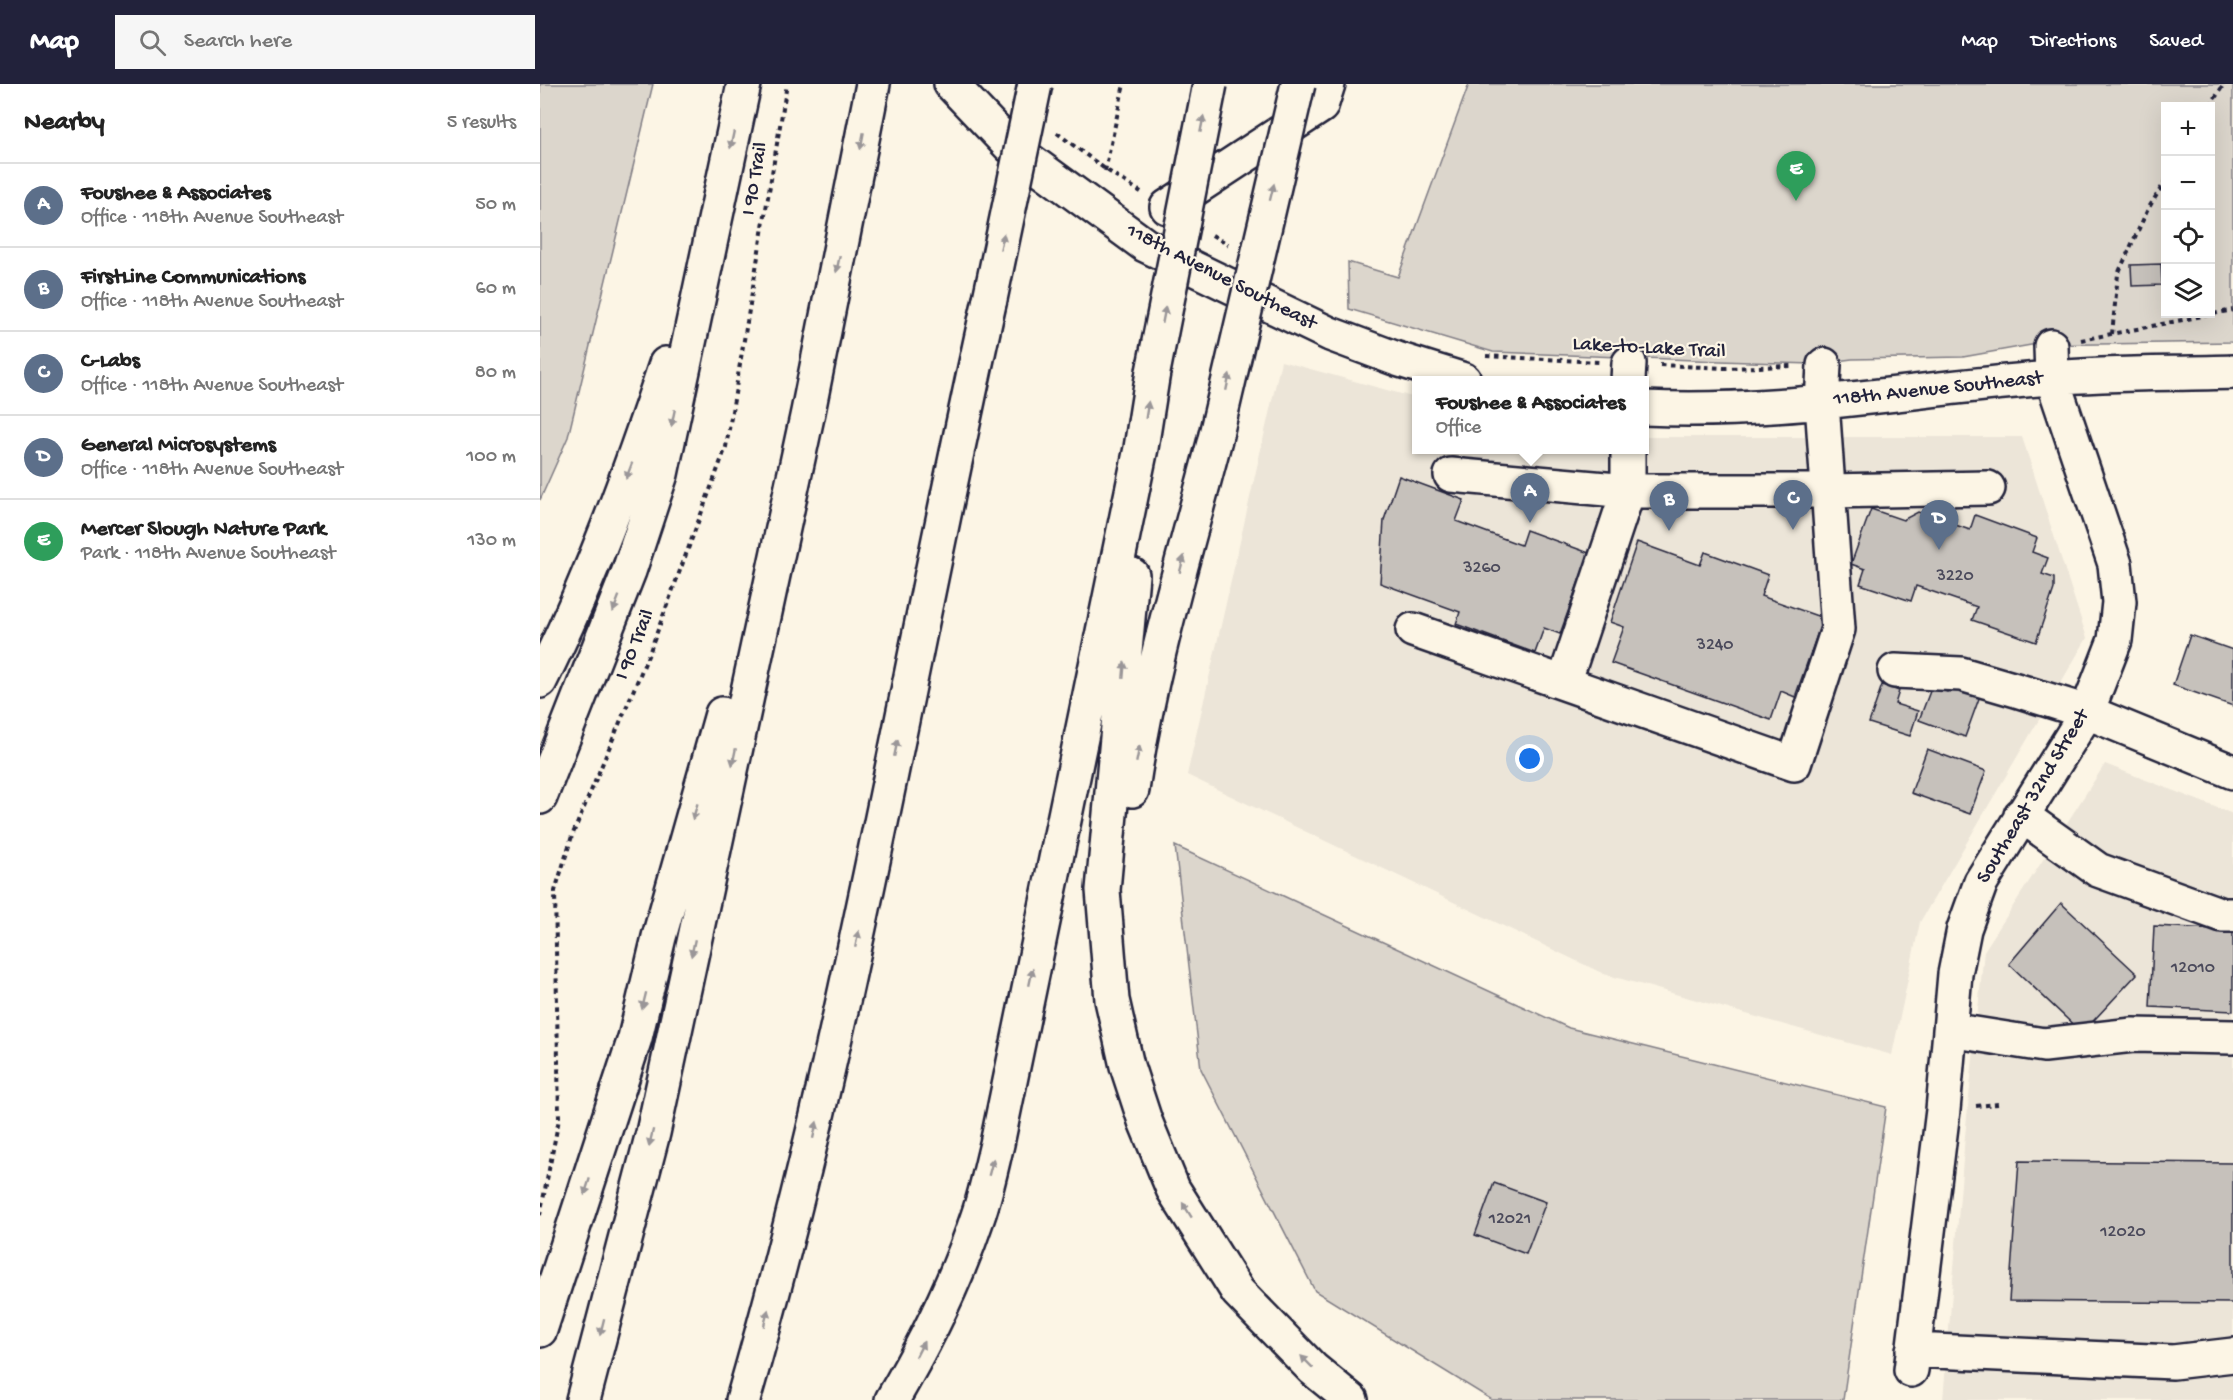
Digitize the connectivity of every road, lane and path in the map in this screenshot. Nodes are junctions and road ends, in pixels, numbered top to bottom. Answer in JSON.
{"nodes":[{"id":1,"x":744,"y":84,"type":"edge"},
{"id":2,"x":787,"y":84,"type":"edge"},
{"id":3,"x":873,"y":84,"type":"edge"},
{"id":4,"x":951,"y":84,"type":"edge"},
{"id":5,"x":1035,"y":84,"type":"edge"},
{"id":6,"x":1124,"y":84,"type":"edge"},
{"id":7,"x":1210,"y":84,"type":"edge"},
{"id":8,"x":1298,"y":84,"type":"edge"},
{"id":9,"x":1328,"y":84,"type":"edge"},
{"id":10,"x":2224,"y":84,"type":"edge"},
{"id":11,"x":2213,"y":102,"type":"edge"},
{"id":12,"x":2161,"y":188,"type":"edge"},
{"id":13,"x":721,"y":196,"type":"junction"},
{"id":14,"x":1167,"y":207,"type":"junction"},
{"id":15,"x":1237,"y":250,"type":"dead end"},
{"id":16,"x":2233,"y":310,"type":"edge"},
{"id":17,"x":2112,"y":334,"type":"junction"},
{"id":18,"x":2051,"y":346,"type":"joint"},
{"id":19,"x":1824,"y":365,"type":"joint"},
{"id":20,"x":1473,"y":368,"type":"edge"},
{"id":21,"x":1628,"y":372,"type":"edge"},
{"id":22,"x":2233,"y":372,"type":"edge"},
{"id":23,"x":2052,"y":378,"type":"junction"},
{"id":24,"x":1822,"y":403,"type":"junction"},
{"id":25,"x":1649,"y":408,"type":"edge"},
{"id":26,"x":808,"y":412,"type":"junction"},
{"id":27,"x":1141,"y":448,"type":"junction"},
{"id":28,"x":1628,"y":454,"type":"edge"},
{"id":29,"x":1451,"y":475,"type":"dead end"},
{"id":30,"x":1988,"y":488,"type":"dead end"},
{"id":31,"x":1628,"y":491,"type":"junction"},
{"id":32,"x":1828,"y":491,"type":"junction"},
{"id":33,"x":1413,"y":630,"type":"dead end"},
{"id":34,"x":1895,"y":671,"type":"dead end"},
{"id":35,"x":540,"y":681,"type":"edge"},
{"id":36,"x":1564,"y":683,"type":"junction"},
{"id":37,"x":2087,"y":712,"type":"junction"},
{"id":38,"x":2233,"y":772,"type":"edge"},
{"id":39,"x":540,"y":796,"type":"edge"},
{"id":40,"x":2021,"y":815,"type":"junction"},
{"id":41,"x":2233,"y":915,"type":"edge"},
{"id":42,"x":1112,"y":1000,"type":"junction"},
{"id":43,"x":1950,"y":1030,"type":"junction"},
{"id":44,"x":2233,"y":1036,"type":"edge"},
{"id":45,"x":540,"y":1215,"type":"edge"},
{"id":46,"x":540,"y":1330,"type":"edge"},
{"id":47,"x":2233,"y":1355,"type":"edge"},
{"id":48,"x":747,"y":1392,"type":"edge"},
{"id":49,"x":584,"y":1400,"type":"edge"},
{"id":50,"x":892,"y":1400,"type":"edge"},
{"id":51,"x":1351,"y":1400,"type":"edge"}],
"edges":[{"from":1,"to":13,"type":"main road","one_way":true},
{"from":2,"to":45,"type":"path","name":"I 90 Trail"},
{"from":3,"to":26,"type":"main road","one_way":true},
{"from":4,"to":20,"type":"main road","name":"118th Avenue Southeast"},
{"from":48,"to":5,"type":"main road","one_way":true,"bridge":true},
{"from":6,"to":14,"type":"path"},
{"from":27,"to":7,"type":"main road","one_way":true,"bridge":true},
{"from":42,"to":8,"type":"main road","one_way":true,"bridge":true},
{"from":9,"to":14,"type":"main road"},
{"from":10,"to":11,"type":"path"},
{"from":12,"to":17,"type":"path"},
{"from":13,"to":35,"type":"main road","one_way":true},
{"from":13,"to":39,"type":"main road","one_way":true},
{"from":14,"to":15,"type":"path"},
{"from":16,"to":17,"type":"path"},
{"from":17,"to":18,"type":"path"},
{"from":18,"to":23,"type":"main road","name":"Southeast 32nd Street"},
{"from":19,"to":21,"type":"path","name":"Lake-to-Lake Trail"},
{"from":19,"to":24,"type":"main road"},
{"from":20,"to":21,"type":"path","name":"Lake-to-Lake Trail"},
{"from":22,"to":23,"type":"main road","name":"118th Avenue Southeast"},
{"from":23,"to":24,"type":"main road","name":"118th Avenue Southeast"},
{"from":23,"to":37,"type":"main road","name":"Southeast 32nd Street"},
{"from":24,"to":25,"type":"main road","name":"118th Avenue Southeast"},
{"from":24,"to":32,"type":"main road"},
{"from":26,"to":46,"type":"main road","one_way":true},
{"from":26,"to":49,"type":"main road","one_way":true},
{"from":42,"to":27,"type":"main road","one_way":true},
{"from":50,"to":27,"type":"main road","one_way":true},
{"from":28,"to":31,"type":"main road"},
{"from":29,"to":31,"type":"main road"},
{"from":30,"to":32,"type":"main road"},
{"from":31,"to":32,"type":"main road"},
{"from":31,"to":36,"type":"main road"},
{"from":32,"to":36,"type":"main road"},
{"from":33,"to":36,"type":"main road"},
{"from":34,"to":37,"type":"main road"},
{"from":37,"to":38,"type":"main road"},
{"from":37,"to":40,"type":"main road","name":"Southeast 32nd Street"},
{"from":40,"to":41,"type":"main road"},
{"from":40,"to":43,"type":"main road","name":"Southeast 32nd Street"},
{"from":51,"to":42,"type":"main road","one_way":true},
{"from":43,"to":44,"type":"main road"},
{"from":43,"to":47,"type":"main road","name":"Southeast 32nd Street"}]}
